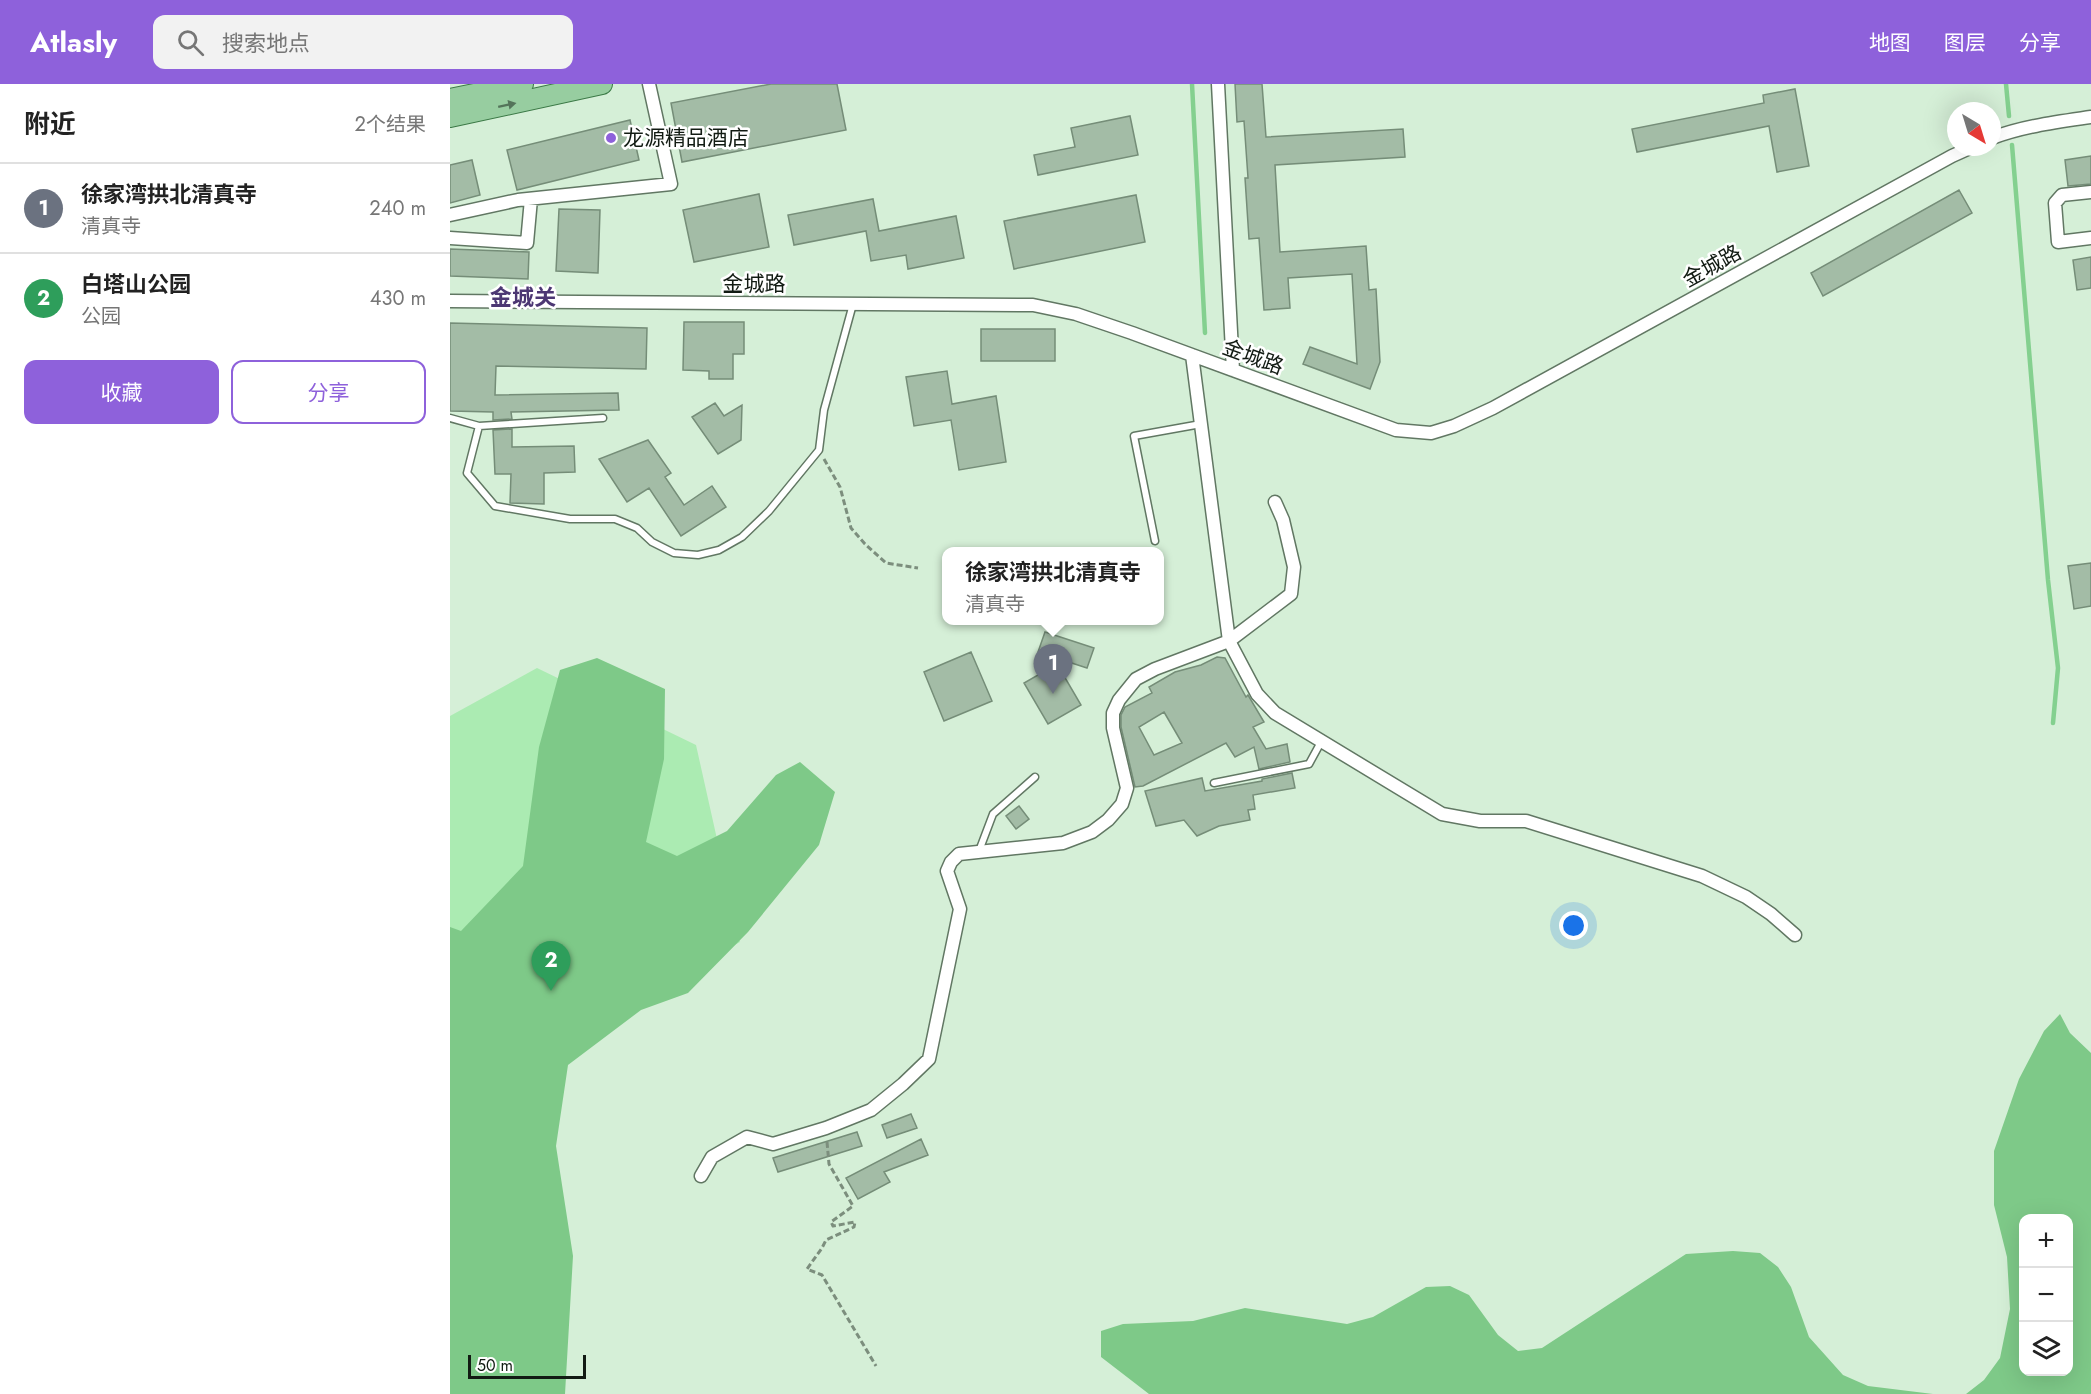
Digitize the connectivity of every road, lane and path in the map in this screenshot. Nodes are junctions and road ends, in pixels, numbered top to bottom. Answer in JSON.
{"nodes":[{"id":1,"x":523,"y":84,"type":"edge"},
{"id":2,"x":602,"y":84,"type":"edge"},
{"id":3,"x":649,"y":84,"type":"edge"},
{"id":4,"x":1218,"y":84,"type":"edge"},
{"id":5,"x":450,"y":99,"type":"edge"},
{"id":6,"x":450,"y":117,"type":"edge"},
{"id":7,"x":2091,"y":117,"type":"edge"},
{"id":8,"x":2001,"y":134,"type":"edge"},
{"id":9,"x":1952,"y":156,"type":"edge"},
{"id":10,"x":2091,"y":192,"type":"edge"},
{"id":11,"x":531,"y":199,"type":"junction"},
{"id":12,"x":450,"y":214,"type":"edge"},
{"id":13,"x":450,"y":238,"type":"edge"},
{"id":14,"x":2091,"y":238,"type":"edge"},
{"id":15,"x":450,"y":302,"type":"edge"},
{"id":16,"x":853,"y":304,"type":"junction"},
{"id":17,"x":1192,"y":355,"type":"junction"},
{"id":18,"x":1233,"y":370,"type":"junction"},
{"id":19,"x":450,"y":418,"type":"edge"},
{"id":20,"x":603,"y":418,"type":"dead end"},
{"id":21,"x":1201,"y":424,"type":"junction"},
{"id":22,"x":479,"y":426,"type":"junction"},
{"id":23,"x":819,"y":450,"type":"junction"},
{"id":24,"x":1275,"y":502,"type":"dead end"},
{"id":25,"x":1155,"y":541,"type":"dead end"},
{"id":26,"x":918,"y":568,"type":"dead end"},
{"id":27,"x":1229,"y":641,"type":"junction"},
{"id":28,"x":1322,"y":742,"type":"junction"},
{"id":29,"x":1035,"y":777,"type":"dead end"},
{"id":30,"x":1214,"y":783,"type":"dead end"},
{"id":31,"x":979,"y":851,"type":"junction"},
{"id":32,"x":1795,"y":935,"type":"dead end"},
{"id":33,"x":826,"y":1128,"type":"junction"},
{"id":34,"x":701,"y":1176,"type":"dead end"},
{"id":35,"x":876,"y":1366,"type":"dead end"}],
"edges":[{"from":1,"to":5,"type":"main road"},
{"from":6,"to":2,"type":"main road","one_way":true},
{"from":3,"to":11,"type":"street"},
{"from":4,"to":18,"type":"street"},
{"from":7,"to":8,"type":"street"},
{"from":9,"to":18,"type":"street","name":"金城路"},
{"from":10,"to":14,"type":"street"},
{"from":11,"to":12,"type":"street"},
{"from":11,"to":13,"type":"street"},
{"from":15,"to":16,"type":"street","name":"金城路"},
{"from":16,"to":17,"type":"street","name":"金城路"},
{"from":16,"to":23,"type":"lane"},
{"from":17,"to":18,"type":"street","name":"金城路"},
{"from":17,"to":21,"type":"street"},
{"from":19,"to":22,"type":"lane"},
{"from":20,"to":22,"type":"lane"},
{"from":21,"to":25,"type":"lane"},
{"from":21,"to":27,"type":"street"},
{"from":22,"to":23,"type":"lane"},
{"from":23,"to":26,"type":"path"},
{"from":24,"to":27,"type":"street"},
{"from":27,"to":28,"type":"street"},
{"from":27,"to":31,"type":"street"},
{"from":28,"to":30,"type":"lane"},
{"from":28,"to":32,"type":"street"},
{"from":29,"to":31,"type":"lane"},
{"from":31,"to":33,"type":"street"},
{"from":33,"to":34,"type":"street"},
{"from":33,"to":35,"type":"path"}]}
